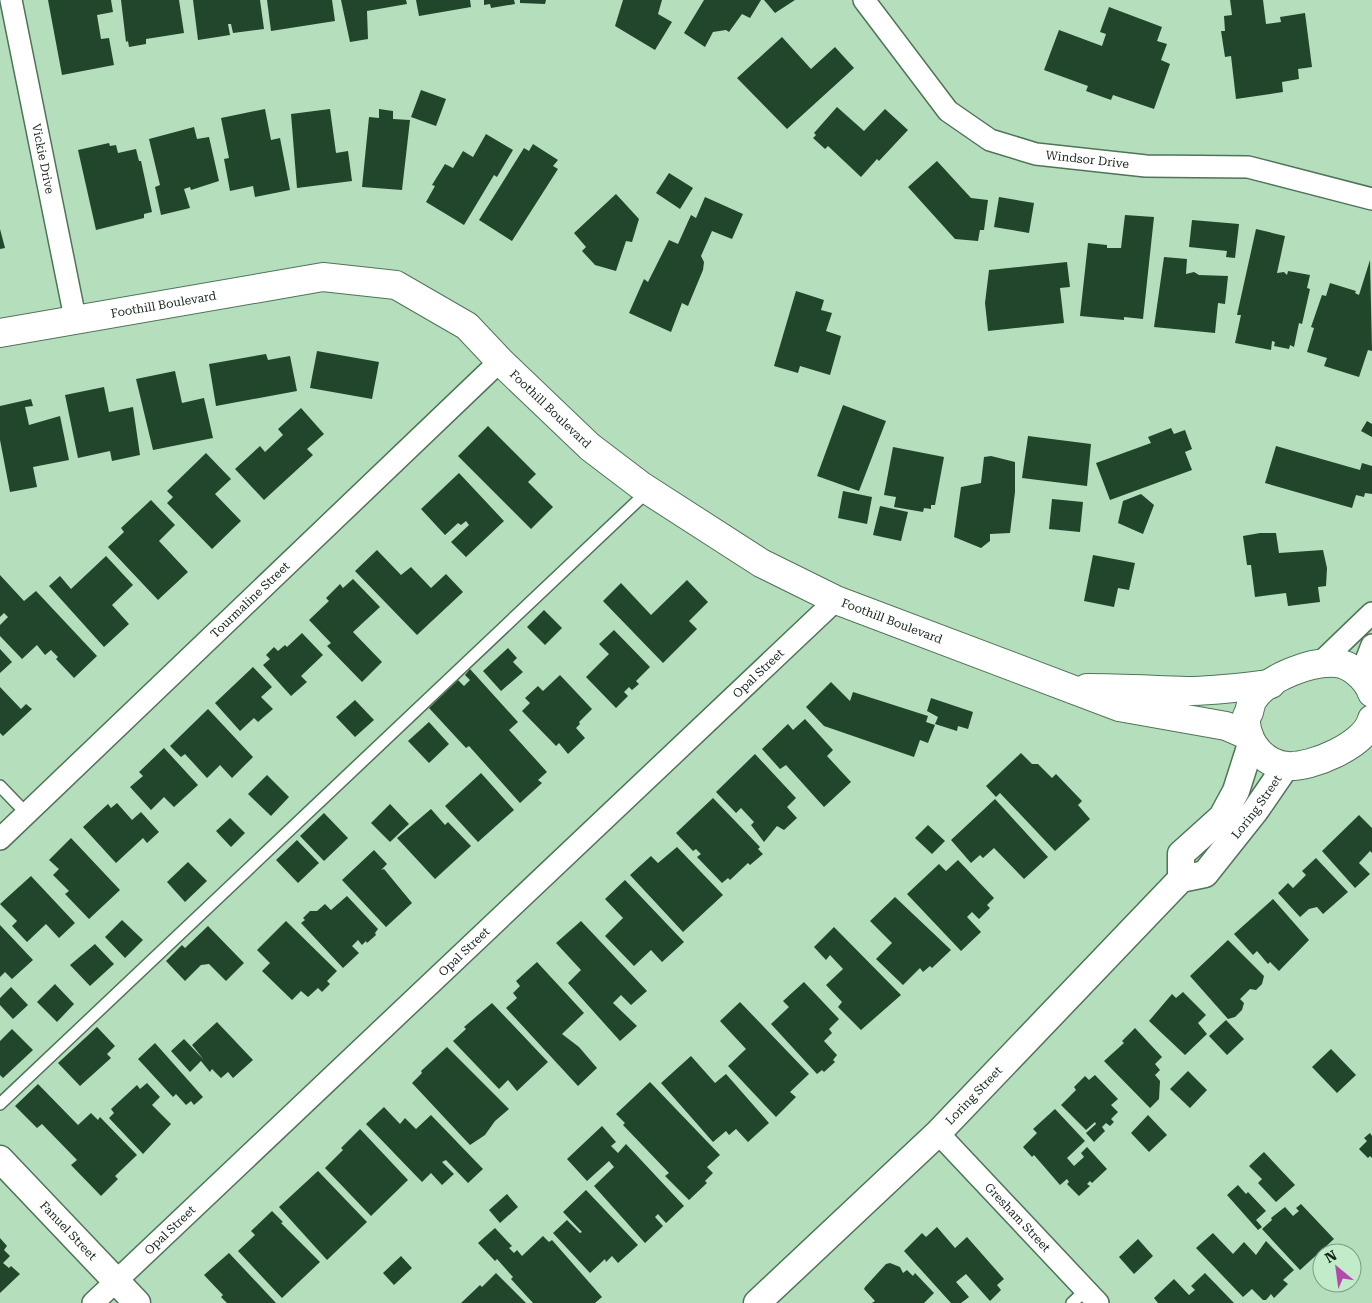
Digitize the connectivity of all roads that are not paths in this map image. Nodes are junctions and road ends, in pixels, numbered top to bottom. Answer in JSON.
{"nodes":[{"id":1,"x":11,"y":0,"type":"edge"},
{"id":2,"x":864,"y":0,"type":"edge"},
{"id":3,"x":1372,"y":199,"type":"edge"},
{"id":4,"x":75,"y":318,"type":"junction"},
{"id":5,"x":0,"y":333,"type":"edge"},
{"id":6,"x":500,"y":361,"type":"junction"},
{"id":7,"x":648,"y":491,"type":"junction"},
{"id":8,"x":836,"y":600,"type":"junction"},
{"id":9,"x":1372,"y":613,"type":"edge"},
{"id":10,"x":1372,"y":644,"type":"edge"},
{"id":11,"x":1318,"y":666,"type":"junction"},
{"id":12,"x":1271,"y":684,"type":"junction"},
{"id":13,"x":1368,"y":686,"type":"edge"},
{"id":14,"x":1076,"y":689,"type":"junction"},
{"id":15,"x":1372,"y":719,"type":"edge"},
{"id":16,"x":1250,"y":740,"type":"junction"},
{"id":17,"x":1362,"y":743,"type":"edge"},
{"id":18,"x":1286,"y":766,"type":"junction"},
{"id":19,"x":0,"y":786,"type":"edge"},
{"id":20,"x":26,"y":814,"type":"junction"},
{"id":21,"x":0,"y":839,"type":"edge"},
{"id":22,"x":1180,"y":879,"type":"junction"},
{"id":23,"x":0,"y":1104,"type":"edge"},
{"id":24,"x":938,"y":1133,"type":"junction"},
{"id":25,"x":0,"y":1159,"type":"edge"},
{"id":26,"x":116,"y":1281,"type":"junction"},
{"id":27,"x":1086,"y":1299,"type":"edge"},
{"id":28,"x":93,"y":1303,"type":"edge"},
{"id":29,"x":137,"y":1303,"type":"edge"},
{"id":30,"x":757,"y":1303,"type":"edge"}],
"edges":[{"from":1,"to":4,"type":"street","name":"Vickie Drive"},
{"from":2,"to":3,"type":"street","name":"Windsor Drive"},
{"from":4,"to":5,"type":"main road","name":"Foothill Boulevard"},
{"from":4,"to":6,"type":"main road","name":"Foothill Boulevard"},
{"from":6,"to":7,"type":"main road","name":"Foothill Boulevard"},
{"from":6,"to":20,"type":"street","name":"Tourmaline Street"},
{"from":7,"to":8,"type":"main road","name":"Foothill Boulevard"},
{"from":7,"to":23,"type":"lane"},
{"from":8,"to":14,"type":"main road","name":"Foothill Boulevard"},
{"from":8,"to":26,"type":"street","name":"Opal Street"},
{"from":9,"to":11,"type":"street"},
{"from":10,"to":13,"type":"street"},
{"from":11,"to":12,"type":"main road"},
{"from":11,"to":13,"type":"main road"},
{"from":12,"to":14,"type":"main road","name":"Foothill Boulevard"},
{"from":12,"to":16,"type":"main road"},
{"from":14,"to":16,"type":"main road","name":"Foothill Boulevard"},
{"from":15,"to":17,"type":"main road"},
{"from":16,"to":18,"type":"main road","name":"Foothill Boulevard"},
{"from":16,"to":22,"type":"street","name":"Loring Street"},
{"from":17,"to":18,"type":"main road"},
{"from":18,"to":22,"type":"street","name":"Loring Street"},
{"from":19,"to":20,"type":"lane"},
{"from":20,"to":21,"type":"street","name":"Tourmaline Street"},
{"from":22,"to":24,"type":"street","name":"Loring Street"},
{"from":24,"to":27,"type":"street","name":"Gresham Street"},
{"from":24,"to":30,"type":"street","name":"Loring Street"},
{"from":25,"to":26,"type":"street","name":"Fanuel Street"},
{"from":26,"to":28,"type":"street","name":"Opal Street"},
{"from":26,"to":29,"type":"street","name":"Fanuel Street"}]}
